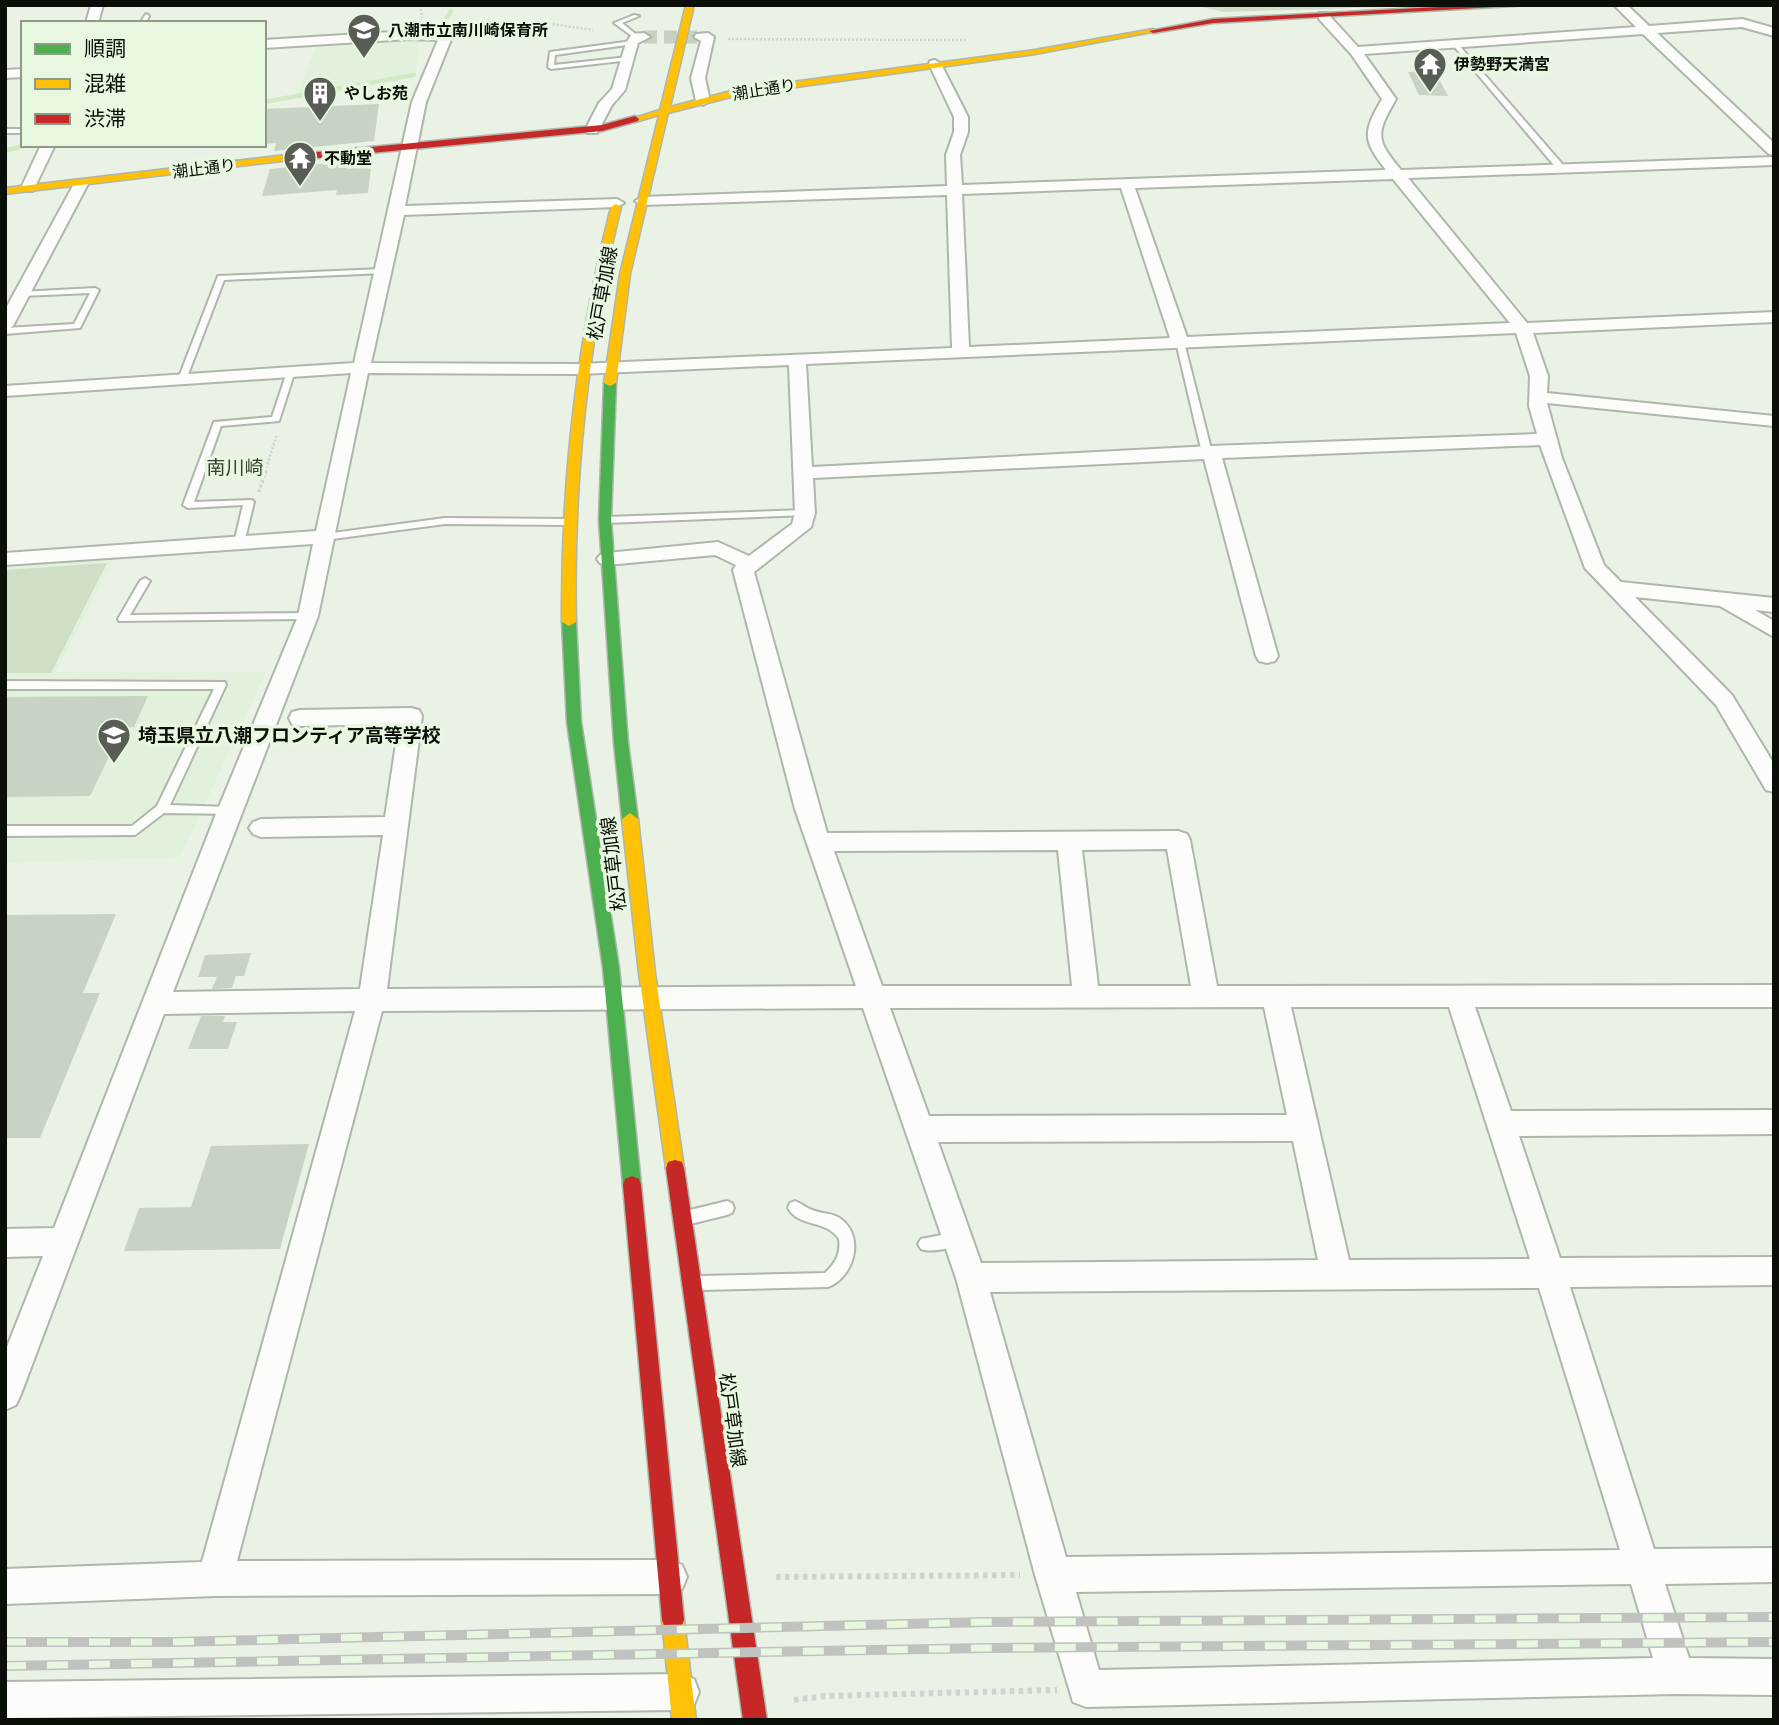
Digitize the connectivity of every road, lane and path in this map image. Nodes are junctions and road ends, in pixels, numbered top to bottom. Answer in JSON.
{"nodes":[{"id":1,"x":420,"y":5,"type":"edge"},
{"id":2,"x":690,"y":5,"type":"edge"},
{"id":3,"x":1526,"y":5,"type":"edge"},
{"id":4,"x":1620,"y":5,"type":"edge"},
{"id":5,"x":636,"y":16,"type":"dead end"},
{"id":6,"x":1323,"y":16,"type":"junction"},
{"id":7,"x":552,"y":24,"type":"dead end"},
{"id":8,"x":1646,"y":30,"type":"junction"},
{"id":9,"x":1774,"y":32,"type":"edge"},
{"id":10,"x":449,"y":33,"type":"junction"},
{"id":11,"x":704,"y":37,"type":"joint"},
{"id":12,"x":815,"y":38,"type":"dead end"},
{"id":13,"x":638,"y":39,"type":"junction"},
{"id":14,"x":266,"y":44,"type":"edge"},
{"id":15,"x":1455,"y":44,"type":"junction"},
{"id":16,"x":1355,"y":51,"type":"junction"},
{"id":17,"x":628,"y":59,"type":"junction"},
{"id":18,"x":936,"y":64,"type":"junction"},
{"id":19,"x":644,"y":95,"type":"dead end"},
{"id":20,"x":703,"y":101,"type":"junction"},
{"id":21,"x":662,"y":114,"type":"junction"},
{"id":22,"x":635,"y":127,"type":"junction"},
{"id":23,"x":592,"y":130,"type":"junction"},
{"id":24,"x":47,"y":147,"type":"edge"},
{"id":25,"x":410,"y":147,"type":"junction"},
{"id":26,"x":1774,"y":151,"type":"edge"},
{"id":27,"x":1774,"y":160,"type":"edge"},
{"id":28,"x":1561,"y":168,"type":"junction"},
{"id":29,"x":1398,"y":175,"type":"junction"},
{"id":30,"x":81,"y":184,"type":"junction"},
{"id":31,"x":1127,"y":185,"type":"junction"},
{"id":32,"x":28,"y":188,"type":"junction"},
{"id":33,"x":5,"y":191,"type":"edge"},
{"id":34,"x":953,"y":191,"type":"junction"},
{"id":35,"x":618,"y":197,"type":"joint"},
{"id":36,"x":642,"y":201,"type":"junction"},
{"id":37,"x":397,"y":211,"type":"junction"},
{"id":38,"x":382,"y":271,"type":"junction"},
{"id":39,"x":23,"y":294,"type":"junction"},
{"id":40,"x":1774,"y":317,"type":"edge"},
{"id":41,"x":5,"y":328,"type":"edge"},
{"id":42,"x":1523,"y":328,"type":"junction"},
{"id":43,"x":1180,"y":342,"type":"junction"},
{"id":44,"x":961,"y":351,"type":"junction"},
{"id":45,"x":797,"y":358,"type":"junction"},
{"id":46,"x":361,"y":367,"type":"junction"},
{"id":47,"x":611,"y":367,"type":"junction"},
{"id":48,"x":579,"y":369,"type":"junction"},
{"id":49,"x":291,"y":371,"type":"junction"},
{"id":50,"x":183,"y":377,"type":"junction"},
{"id":51,"x":5,"y":391,"type":"edge"},
{"id":52,"x":1538,"y":397,"type":"junction"},
{"id":53,"x":276,"y":419,"type":"junction"},
{"id":54,"x":1774,"y":421,"type":"edge"},
{"id":55,"x":1548,"y":439,"type":"junction"},
{"id":56,"x":1209,"y":452,"type":"junction"},
{"id":57,"x":802,"y":473,"type":"junction"},
{"id":58,"x":249,"y":502,"type":"junction"},
{"id":59,"x":805,"y":513,"type":"junction"},
{"id":60,"x":605,"y":520,"type":"junction"},
{"id":61,"x":566,"y":522,"type":"junction"},
{"id":62,"x":325,"y":537,"type":"junction"},
{"id":63,"x":239,"y":543,"type":"junction"},
{"id":64,"x":5,"y":559,"type":"edge"},
{"id":65,"x":607,"y":559,"type":"junction"},
{"id":66,"x":750,"y":565,"type":"junction"},
{"id":67,"x":145,"y":581,"type":"dead end"},
{"id":68,"x":1613,"y":588,"type":"junction"},
{"id":69,"x":1722,"y":600,"type":"junction"},
{"id":70,"x":1774,"y":606,"type":"edge"},
{"id":71,"x":308,"y":616,"type":"junction"},
{"id":72,"x":1774,"y":630,"type":"edge"},
{"id":73,"x":1267,"y":656,"type":"dead end"},
{"id":74,"x":5,"y":685,"type":"edge"},
{"id":75,"x":300,"y":718,"type":"dead end"},
{"id":76,"x":1774,"y":784,"type":"edge"},
{"id":77,"x":162,"y":809,"type":"junction"},
{"id":78,"x":230,"y":811,"type":"junction"},
{"id":79,"x":394,"y":826,"type":"junction"},
{"id":80,"x":261,"y":828,"type":"dead end"},
{"id":81,"x":5,"y":831,"type":"edge"},
{"id":82,"x":1069,"y":841,"type":"junction"},
{"id":83,"x":819,"y":842,"type":"junction"},
{"id":84,"x":1458,"y":995,"type":"junction"},
{"id":85,"x":1206,"y":996,"type":"junction"},
{"id":86,"x":1774,"y":996,"type":"edge"},
{"id":87,"x":615,"y":997,"type":"junction"},
{"id":88,"x":1275,"y":997,"type":"junction"},
{"id":89,"x":652,"y":998,"type":"junction"},
{"id":90,"x":873,"y":998,"type":"junction"},
{"id":91,"x":1086,"y":998,"type":"junction"},
{"id":92,"x":372,"y":999,"type":"junction"},
{"id":93,"x":156,"y":1003,"type":"junction"},
{"id":94,"x":1774,"y":1122,"type":"edge"},
{"id":95,"x":1499,"y":1124,"type":"junction"},
{"id":96,"x":1303,"y":1128,"type":"junction"},
{"id":97,"x":918,"y":1129,"type":"junction"},
{"id":98,"x":727,"y":1208,"type":"dead end"},
{"id":99,"x":795,"y":1208,"type":"dead end"},
{"id":100,"x":683,"y":1218,"type":"junction"},
{"id":101,"x":957,"y":1239,"type":"junction"},
{"id":102,"x":63,"y":1242,"type":"junction"},
{"id":103,"x":5,"y":1243,"type":"edge"},
{"id":104,"x":926,"y":1244,"type":"dead end"},
{"id":105,"x":1774,"y":1271,"type":"edge"},
{"id":106,"x":1550,"y":1273,"type":"junction"},
{"id":107,"x":1337,"y":1276,"type":"junction"},
{"id":108,"x":971,"y":1278,"type":"junction"},
{"id":109,"x":692,"y":1283,"type":"junction"},
{"id":110,"x":14,"y":1348,"type":"edge"},
{"id":111,"x":5,"y":1394,"type":"edge"},
{"id":112,"x":1774,"y":1565,"type":"edge"},
{"id":113,"x":1643,"y":1566,"type":"junction"},
{"id":114,"x":1052,"y":1575,"type":"junction"},
{"id":115,"x":670,"y":1577,"type":"junction"},
{"id":116,"x":771,"y":1577,"type":"dead end"},
{"id":117,"x":215,"y":1579,"type":"junction"},
{"id":118,"x":5,"y":1587,"type":"edge"},
{"id":119,"x":1676,"y":1676,"type":"junction"},
{"id":120,"x":1774,"y":1677,"type":"edge"},
{"id":121,"x":1086,"y":1689,"type":"junction"},
{"id":122,"x":5,"y":1700,"type":"edge"},
{"id":123,"x":794,"y":1700,"type":"dead end"},
{"id":124,"x":682,"y":1706,"type":"edge"},
{"id":125,"x":755,"y":1720,"type":"edge"}],
"edges":[{"from":1,"to":10,"type":"path"},
{"from":2,"to":21,"type":"main road","name":"松戸草加線"},
{"from":3,"to":6,"type":"main road","name":"潮止通り"},
{"from":4,"to":8,"type":"street"},
{"from":5,"to":13,"type":"lane"},
{"from":6,"to":16,"type":"street"},
{"from":6,"to":18,"type":"main road","name":"潮止通り"},
{"from":7,"to":10,"type":"path"},
{"from":8,"to":9,"type":"street"},
{"from":8,"to":15,"type":"street"},
{"from":8,"to":26,"type":"street"},
{"from":10,"to":14,"type":"street"},
{"from":10,"to":25,"type":"street"},
{"from":11,"to":12,"type":"path"},
{"from":11,"to":20,"type":"street"},
{"from":13,"to":17,"type":"street"},
{"from":13,"to":17,"type":"lane"},
{"from":15,"to":16,"type":"street"},
{"from":15,"to":28,"type":"lane"},
{"from":16,"to":29,"type":"street"},
{"from":17,"to":23,"type":"street"},
{"from":18,"to":20,"type":"main road","name":"潮止通り"},
{"from":18,"to":34,"type":"street"},
{"from":19,"to":22,"type":"main road"},
{"from":20,"to":21,"type":"main road","name":"潮止通り"},
{"from":21,"to":22,"type":"main road","name":"潮止通り"},
{"from":21,"to":36,"type":"main road","name":"松戸草加線"},
{"from":22,"to":23,"type":"main road","name":"潮止通り"},
{"from":23,"to":25,"type":"main road","name":"潮止通り"},
{"from":24,"to":32,"type":"street"},
{"from":25,"to":30,"type":"main road","name":"潮止通り"},
{"from":25,"to":37,"type":"street"},
{"from":27,"to":28,"type":"street"},
{"from":28,"to":29,"type":"street"},
{"from":29,"to":31,"type":"street"},
{"from":29,"to":42,"type":"street"},
{"from":30,"to":32,"type":"main road","name":"潮止通り"},
{"from":30,"to":39,"type":"street"},
{"from":31,"to":34,"type":"street"},
{"from":31,"to":43,"type":"street"},
{"from":32,"to":33,"type":"main road","name":"潮止通り"},
{"from":34,"to":36,"type":"street"},
{"from":34,"to":44,"type":"street"},
{"from":35,"to":37,"type":"street"},
{"from":35,"to":48,"type":"main road","name":"松戸草加線"},
{"from":36,"to":47,"type":"main road","name":"松戸草加線"},
{"from":37,"to":38,"type":"street"},
{"from":38,"to":46,"type":"street"},
{"from":38,"to":50,"type":"lane"},
{"from":39,"to":41,"type":"street"},
{"from":39,"to":41,"type":"lane"},
{"from":40,"to":42,"type":"street"},
{"from":42,"to":43,"type":"street"},
{"from":42,"to":52,"type":"street"},
{"from":43,"to":44,"type":"street"},
{"from":43,"to":56,"type":"lane"},
{"from":44,"to":45,"type":"street"},
{"from":45,"to":47,"type":"street"},
{"from":45,"to":57,"type":"street"},
{"from":46,"to":48,"type":"street"},
{"from":46,"to":49,"type":"street"},
{"from":46,"to":62,"type":"street"},
{"from":47,"to":48,"type":"street"},
{"from":47,"to":60,"type":"main road","name":"松戸草加線"},
{"from":48,"to":61,"type":"main road","name":"松戸草加線"},
{"from":49,"to":50,"type":"street"},
{"from":49,"to":53,"type":"lane"},
{"from":50,"to":51,"type":"street"},
{"from":52,"to":54,"type":"street"},
{"from":52,"to":55,"type":"street"},
{"from":53,"to":58,"type":"path"},
{"from":53,"to":58,"type":"lane"},
{"from":55,"to":56,"type":"street"},
{"from":55,"to":68,"type":"street"},
{"from":56,"to":57,"type":"street"},
{"from":56,"to":73,"type":"street"},
{"from":57,"to":59,"type":"street"},
{"from":58,"to":63,"type":"lane"},
{"from":59,"to":60,"type":"lane"},
{"from":59,"to":66,"type":"street"},
{"from":60,"to":65,"type":"main road","name":"松戸草加線"},
{"from":61,"to":62,"type":"lane"},
{"from":61,"to":87,"type":"main road","name":"松戸草加線"},
{"from":62,"to":63,"type":"street"},
{"from":62,"to":71,"type":"street"},
{"from":63,"to":64,"type":"street"},
{"from":65,"to":66,"type":"street"},
{"from":65,"to":89,"type":"main road","name":"松戸草加線"},
{"from":66,"to":83,"type":"street"},
{"from":67,"to":71,"type":"lane"},
{"from":68,"to":69,"type":"street"},
{"from":68,"to":76,"type":"street"},
{"from":69,"to":70,"type":"street"},
{"from":69,"to":72,"type":"street"},
{"from":71,"to":78,"type":"street"},
{"from":74,"to":77,"type":"lane"},
{"from":75,"to":79,"type":"street"},
{"from":77,"to":78,"type":"lane"},
{"from":77,"to":81,"type":"lane"},
{"from":78,"to":93,"type":"street"},
{"from":79,"to":80,"type":"street"},
{"from":79,"to":92,"type":"street"},
{"from":82,"to":83,"type":"street"},
{"from":82,"to":85,"type":"street"},
{"from":82,"to":91,"type":"street"},
{"from":83,"to":90,"type":"street"},
{"from":84,"to":86,"type":"street"},
{"from":84,"to":88,"type":"street"},
{"from":84,"to":95,"type":"street"},
{"from":85,"to":88,"type":"street"},
{"from":85,"to":91,"type":"street"},
{"from":87,"to":89,"type":"street"},
{"from":87,"to":92,"type":"street"},
{"from":87,"to":115,"type":"main road","name":"松戸草加線"},
{"from":88,"to":96,"type":"street"},
{"from":89,"to":90,"type":"street"},
{"from":89,"to":100,"type":"main road","name":"松戸草加線"},
{"from":90,"to":91,"type":"street"},
{"from":90,"to":97,"type":"street"},
{"from":92,"to":93,"type":"street"},
{"from":92,"to":117,"type":"street"},
{"from":93,"to":102,"type":"street"},
{"from":94,"to":95,"type":"street"},
{"from":95,"to":106,"type":"street"},
{"from":96,"to":97,"type":"street"},
{"from":96,"to":107,"type":"street"},
{"from":97,"to":101,"type":"street"},
{"from":98,"to":100,"type":"lane"},
{"from":99,"to":109,"type":"lane"},
{"from":100,"to":109,"type":"main road","name":"松戸草加線"},
{"from":101,"to":104,"type":"lane"},
{"from":101,"to":108,"type":"street"},
{"from":102,"to":103,"type":"street"},
{"from":102,"to":110,"type":"street"},
{"from":105,"to":106,"type":"street"},
{"from":106,"to":107,"type":"street"},
{"from":106,"to":113,"type":"street"},
{"from":107,"to":108,"type":"street"},
{"from":108,"to":114,"type":"street"},
{"from":109,"to":125,"type":"main road","name":"松戸草加線"},
{"from":110,"to":111,"type":"street"},
{"from":112,"to":113,"type":"street"},
{"from":113,"to":114,"type":"street"},
{"from":113,"to":119,"type":"street"},
{"from":114,"to":116,"type":"path"},
{"from":114,"to":121,"type":"street"},
{"from":115,"to":117,"type":"street"},
{"from":115,"to":124,"type":"main road","name":"松戸草加線"},
{"from":117,"to":118,"type":"street"},
{"from":119,"to":120,"type":"street"},
{"from":119,"to":121,"type":"street"},
{"from":121,"to":123,"type":"path"},
{"from":122,"to":124,"type":"street"}]}
